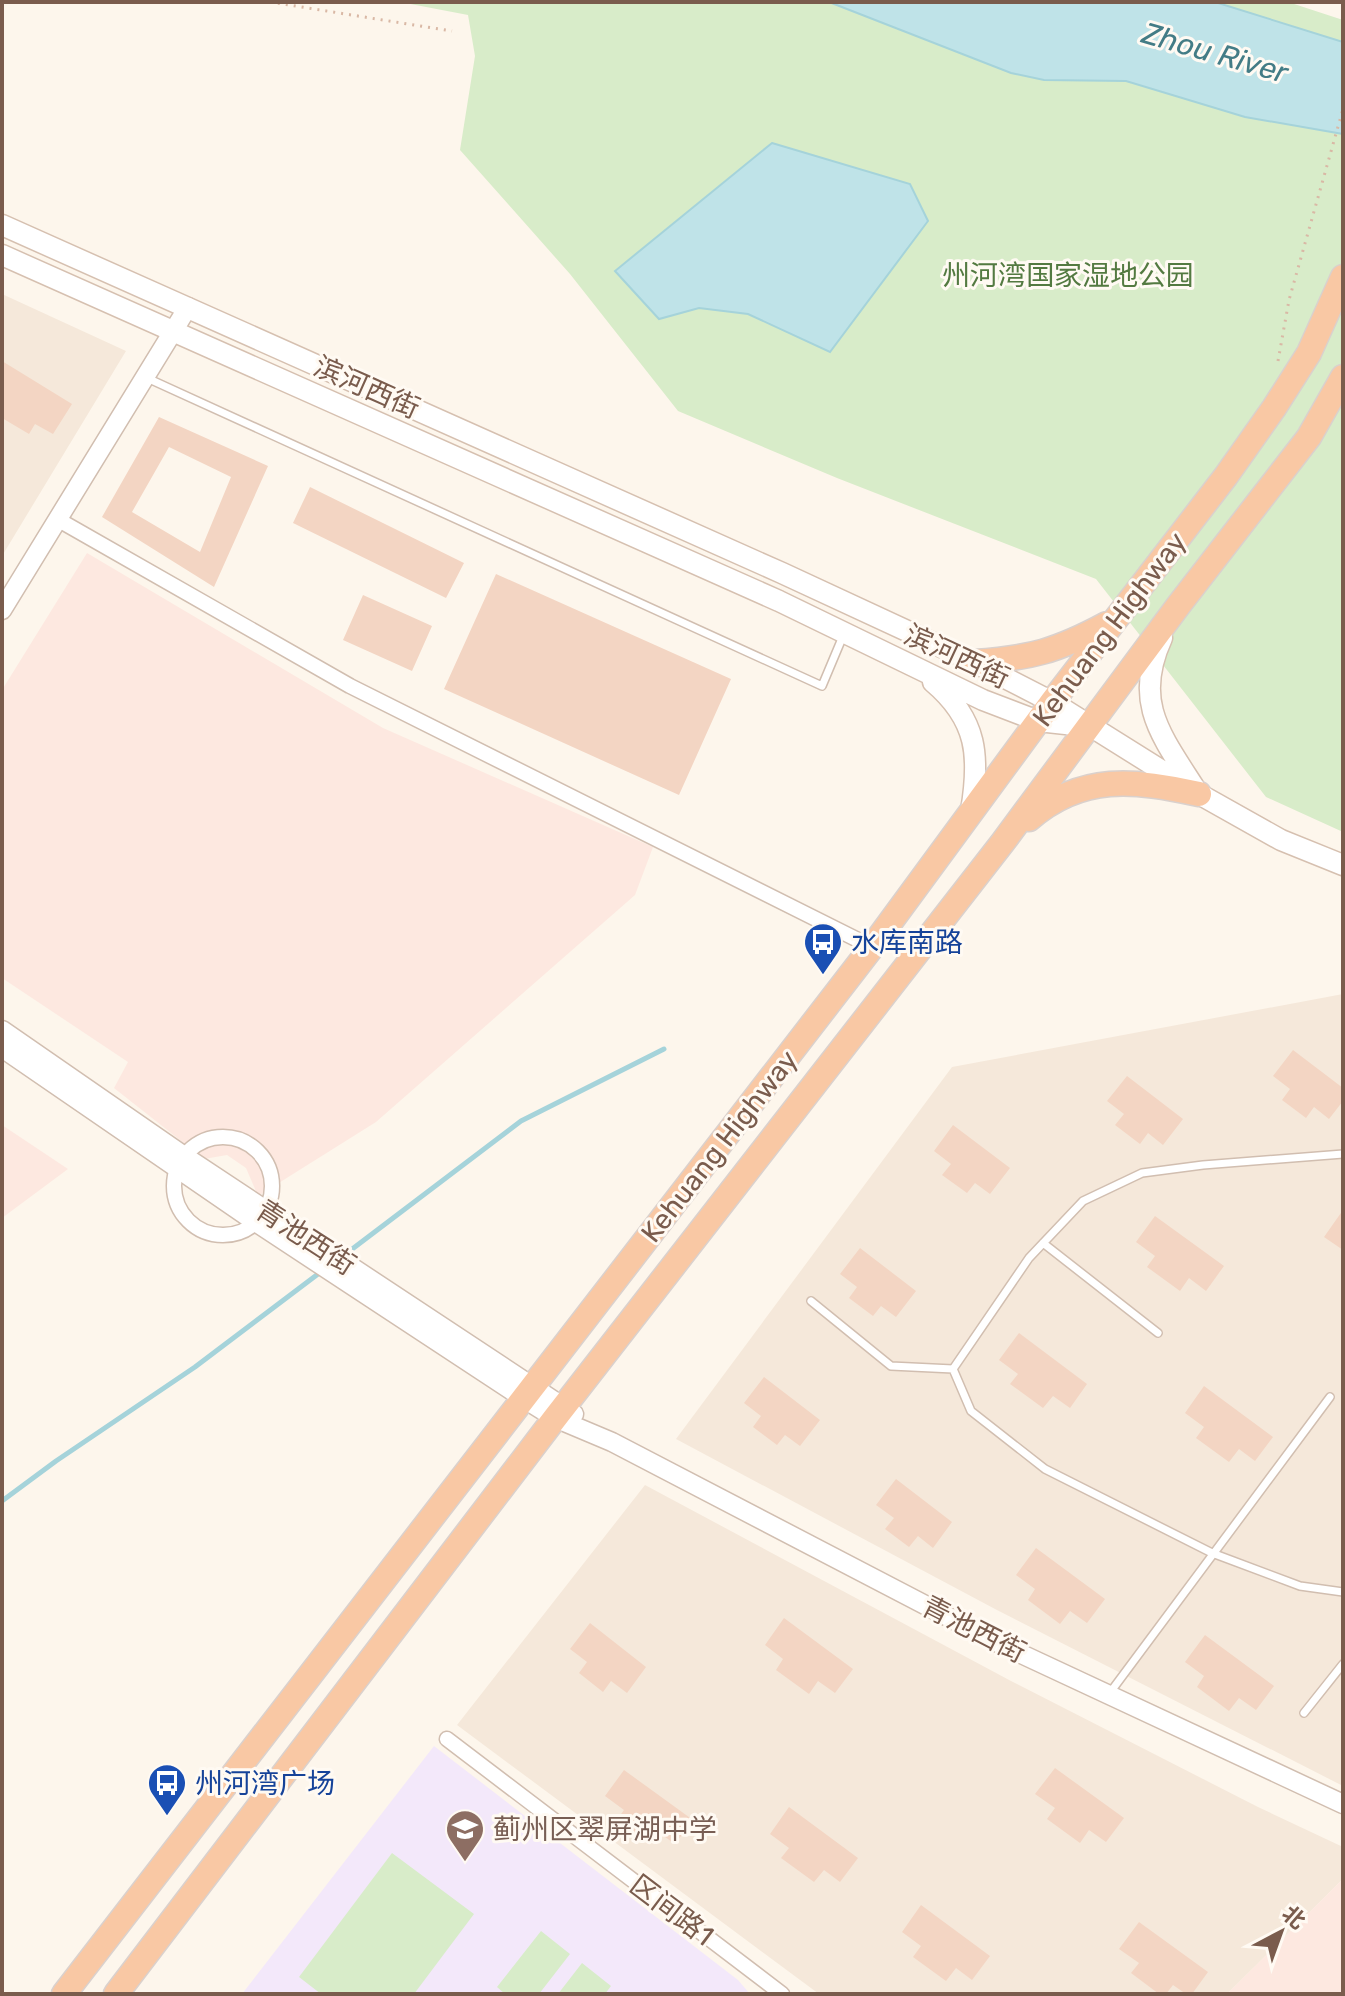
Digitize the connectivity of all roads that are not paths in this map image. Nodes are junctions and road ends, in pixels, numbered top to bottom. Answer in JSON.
{"nodes":[{"id":1,"x":2,"y":225,"type":"edge"},
{"id":2,"x":2,"y":255,"type":"edge"},
{"id":3,"x":1343,"y":277,"type":"edge"},
{"id":4,"x":188,"y":307,"type":"junction"},
{"id":5,"x":175,"y":332,"type":"junction"},
{"id":6,"x":145,"y":377,"type":"junction"},
{"id":7,"x":1343,"y":377,"type":"edge"},
{"id":8,"x":57,"y":519,"type":"junction"},
{"id":9,"x":1178,"y":606,"type":"junction"},
{"id":10,"x":2,"y":610,"type":"edge"},
{"id":11,"x":1116,"y":619,"type":"junction"},
{"id":12,"x":845,"y":632,"type":"junction"},
{"id":13,"x":974,"y":662,"type":"junction"},
{"id":14,"x":915,"y":666,"type":"junction"},
{"id":15,"x":1045,"y":712,"type":"junction"},
{"id":16,"x":1088,"y":726,"type":"junction"},
{"id":17,"x":1199,"y":794,"type":"junction"},
{"id":18,"x":970,"y":816,"type":"junction"},
{"id":19,"x":1003,"y":842,"type":"junction"},
{"id":20,"x":1343,"y":865,"type":"edge"},
{"id":21,"x":872,"y":947,"type":"junction"},
{"id":22,"x":2,"y":1030,"type":"edge"},
{"id":23,"x":2,"y":1048,"type":"edge"},
{"id":24,"x":1343,"y":1154,"type":"edge"},
{"id":25,"x":181,"y":1162,"type":"junction"},
{"id":26,"x":262,"y":1217,"type":"junction"},
{"id":27,"x":1043,"y":1243,"type":"junction"},
{"id":28,"x":811,"y":1301,"type":"dead end"},
{"id":29,"x":1158,"y":1333,"type":"dead end"},
{"id":30,"x":953,"y":1369,"type":"junction"},
{"id":31,"x":528,"y":1392,"type":"junction"},
{"id":32,"x":1330,"y":1397,"type":"dead end"},
{"id":33,"x":560,"y":1412,"type":"junction"},
{"id":34,"x":1212,"y":1553,"type":"junction"},
{"id":35,"x":1343,"y":1592,"type":"edge"},
{"id":36,"x":1343,"y":1664,"type":"edge"},
{"id":37,"x":1109,"y":1695,"type":"junction"},
{"id":38,"x":1304,"y":1713,"type":"dead end"},
{"id":39,"x":447,"y":1739,"type":"dead end"},
{"id":40,"x":1343,"y":1804,"type":"edge"},
{"id":41,"x":64,"y":1994,"type":"edge"},
{"id":42,"x":116,"y":1994,"type":"edge"},
{"id":43,"x":782,"y":1994,"type":"edge"}],
"edges":[{"from":1,"to":4,"type":"main road","name":"滨河西街"},
{"from":2,"to":5,"type":"main road","name":"滨河西街"},
{"from":3,"to":11,"type":"highway","name":"Kehuang Highway"},
{"from":4,"to":5,"type":"street"},
{"from":4,"to":13,"type":"main road","name":"滨河西街"},
{"from":5,"to":6,"type":"street"},
{"from":5,"to":12,"type":"main road","name":"滨河西街"},
{"from":6,"to":8,"type":"street"},
{"from":6,"to":12,"type":"lane"},
{"from":7,"to":9,"type":"highway","name":"Kehuang Highway"},
{"from":8,"to":10,"type":"street"},
{"from":8,"to":21,"type":"street"},
{"from":9,"to":16,"type":"highway","name":"Kehuang Highway"},
{"from":9,"to":17,"type":"main road"},
{"from":11,"to":13,"type":"highway"},
{"from":11,"to":15,"type":"highway","name":"Kehuang Highway"},
{"from":12,"to":14,"type":"main road","name":"滨河西街"},
{"from":13,"to":15,"type":"main road","name":"滨河西街"},
{"from":14,"to":15,"type":"main road","name":"滨河西街"},
{"from":14,"to":18,"type":"main road"},
{"from":15,"to":16,"type":"main road","name":"滨河西街"},
{"from":15,"to":18,"type":"highway","name":"Kehuang Highway"},
{"from":16,"to":17,"type":"main road"},
{"from":16,"to":19,"type":"highway","name":"Kehuang Highway"},
{"from":17,"to":19,"type":"highway"},
{"from":17,"to":20,"type":"main road"},
{"from":18,"to":21,"type":"highway","name":"Kehuang Highway"},
{"from":19,"to":33,"type":"highway","name":"Kehuang Highway"},
{"from":21,"to":31,"type":"highway","name":"Kehuang Highway"},
{"from":22,"to":25,"type":"street","name":"青池西街"},
{"from":23,"to":25,"type":"street","name":"青池西街"},
{"from":24,"to":27,"type":"lane"},
{"from":25,"to":26,"type":"street","name":"青池西街"},
{"from":25,"to":26,"type":"street"},
{"from":25,"to":26,"type":"street"},
{"from":26,"to":31,"type":"street","name":"青池西街"},
{"from":27,"to":29,"type":"lane"},
{"from":27,"to":30,"type":"lane"},
{"from":28,"to":30,"type":"lane"},
{"from":30,"to":34,"type":"lane"},
{"from":31,"to":33,"type":"street","name":"青池西街"},
{"from":31,"to":41,"type":"highway","name":"Kehuang Highway"},
{"from":32,"to":34,"type":"lane"},
{"from":33,"to":37,"type":"street","name":"青池西街"},
{"from":33,"to":42,"type":"highway","name":"Kehuang Highway"},
{"from":34,"to":35,"type":"lane"},
{"from":34,"to":37,"type":"lane"},
{"from":36,"to":38,"type":"lane"},
{"from":37,"to":40,"type":"street","name":"青池西街"},
{"from":39,"to":43,"type":"street","name":"区间路1"}]}
